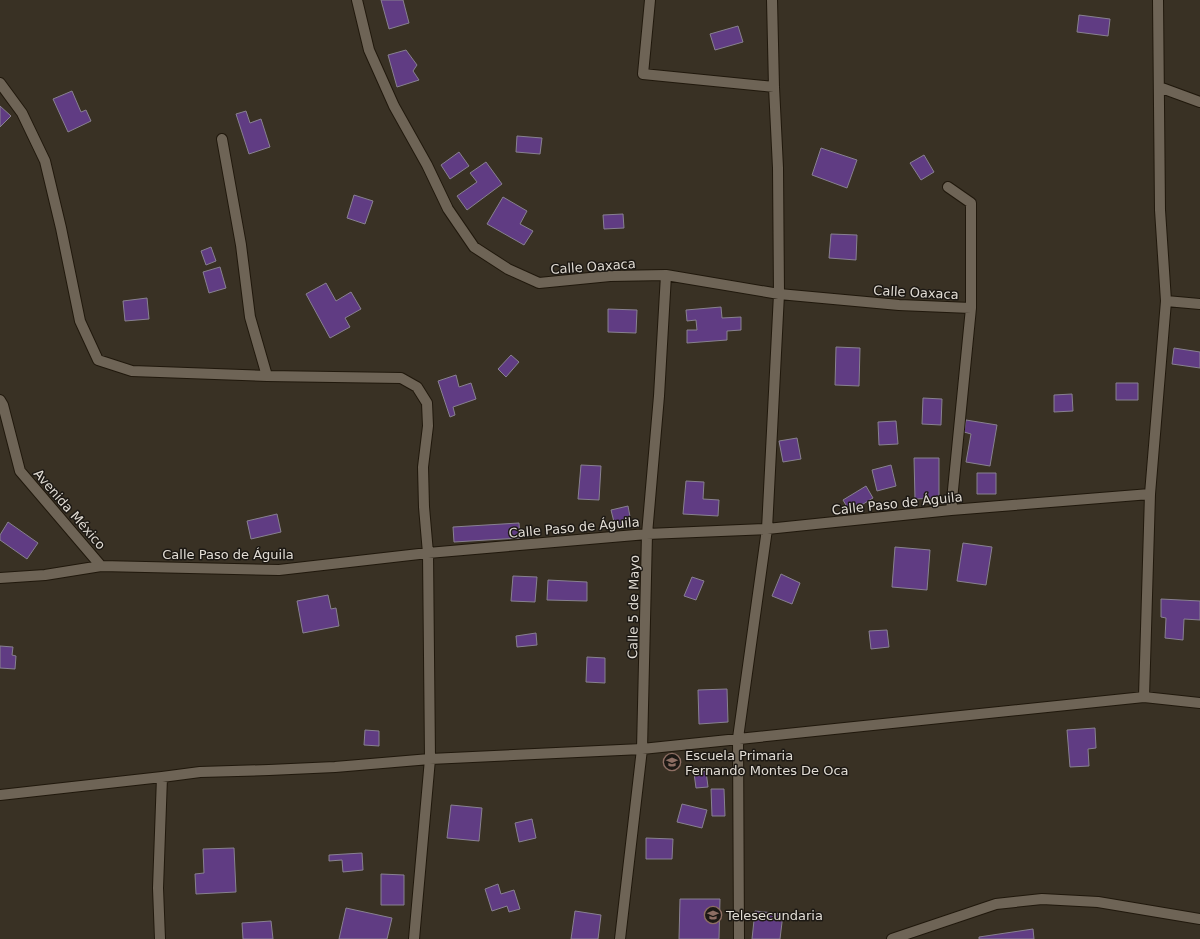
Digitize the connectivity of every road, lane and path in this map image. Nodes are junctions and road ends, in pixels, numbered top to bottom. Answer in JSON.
{"nodes":[{"id":1,"x":357,"y":0,"type":"edge"},
{"id":2,"x":650,"y":0,"type":"edge"},
{"id":3,"x":772,"y":0,"type":"edge"},
{"id":4,"x":1158,"y":0,"type":"edge"},
{"id":5,"x":0,"y":83,"type":"edge"},
{"id":6,"x":774,"y":87,"type":"junction"},
{"id":7,"x":1158,"y":87,"type":"junction"},
{"id":8,"x":1200,"y":102,"type":"edge"},
{"id":9,"x":222,"y":140,"type":"dead end"},
{"id":10,"x":948,"y":187,"type":"dead end"},
{"id":11,"x":666,"y":276,"type":"junction"},
{"id":12,"x":779,"y":294,"type":"junction"},
{"id":13,"x":1166,"y":301,"type":"junction"},
{"id":14,"x":1200,"y":304,"type":"edge"},
{"id":15,"x":971,"y":308,"type":"junction"},
{"id":16,"x":267,"y":376,"type":"junction"},
{"id":17,"x":0,"y":400,"type":"edge"},
{"id":18,"x":1150,"y":494,"type":"junction"},
{"id":19,"x":951,"y":510,"type":"junction"},
{"id":20,"x":768,"y":529,"type":"junction"},
{"id":21,"x":647,"y":534,"type":"junction"},
{"id":22,"x":428,"y":553,"type":"junction"},
{"id":23,"x":101,"y":566,"type":"junction"},
{"id":24,"x":0,"y":578,"type":"edge"},
{"id":25,"x":1144,"y":697,"type":"junction"},
{"id":26,"x":1200,"y":703,"type":"edge"},
{"id":27,"x":738,"y":738,"type":"junction"},
{"id":28,"x":642,"y":749,"type":"junction"},
{"id":29,"x":430,"y":759,"type":"junction"},
{"id":30,"x":162,"y":777,"type":"junction"},
{"id":31,"x":0,"y":795,"type":"edge"},
{"id":32,"x":1200,"y":919,"type":"edge"},
{"id":33,"x":160,"y":939,"type":"edge"},
{"id":34,"x":414,"y":939,"type":"edge"},
{"id":35,"x":620,"y":939,"type":"edge"},
{"id":36,"x":739,"y":939,"type":"edge"},
{"id":37,"x":892,"y":939,"type":"edge"}],
"edges":[{"from":1,"to":11,"type":"street","name":"Calle Oaxaca"},
{"from":2,"to":6,"type":"street"},
{"from":3,"to":6,"type":"street"},
{"from":4,"to":7,"type":"street"},
{"from":5,"to":16,"type":"street"},
{"from":6,"to":12,"type":"street"},
{"from":7,"to":8,"type":"street"},
{"from":7,"to":13,"type":"street"},
{"from":9,"to":16,"type":"street"},
{"from":10,"to":15,"type":"street"},
{"from":11,"to":12,"type":"street","name":"Calle Oaxaca"},
{"from":11,"to":21,"type":"street","name":"Calle 5 de Mayo"},
{"from":12,"to":15,"type":"street","name":"Calle Oaxaca"},
{"from":12,"to":20,"type":"street"},
{"from":13,"to":14,"type":"street"},
{"from":13,"to":18,"type":"street"},
{"from":15,"to":19,"type":"street"},
{"from":16,"to":22,"type":"street"},
{"from":17,"to":23,"type":"street","name":"Avenida México"},
{"from":18,"to":19,"type":"street","name":"Calle Paso de Águila"},
{"from":18,"to":25,"type":"street"},
{"from":19,"to":20,"type":"street","name":"Calle Paso de Águila"},
{"from":20,"to":21,"type":"street","name":"Calle Paso de Águila"},
{"from":20,"to":27,"type":"street"},
{"from":21,"to":22,"type":"street","name":"Calle Paso de Águila"},
{"from":21,"to":28,"type":"street","name":"Calle 5 de Mayo"},
{"from":22,"to":23,"type":"street","name":"Calle Paso de Águila"},
{"from":22,"to":29,"type":"street"},
{"from":23,"to":24,"type":"street","name":"Calle Paso de Águila"},
{"from":25,"to":26,"type":"street"},
{"from":25,"to":27,"type":"street"},
{"from":27,"to":28,"type":"street"},
{"from":27,"to":36,"type":"street"},
{"from":28,"to":29,"type":"street"},
{"from":28,"to":35,"type":"street","name":"Calle 5 de Mayo"},
{"from":29,"to":30,"type":"street"},
{"from":29,"to":34,"type":"street"},
{"from":30,"to":31,"type":"street"},
{"from":30,"to":33,"type":"street"},
{"from":32,"to":37,"type":"street"}]}
